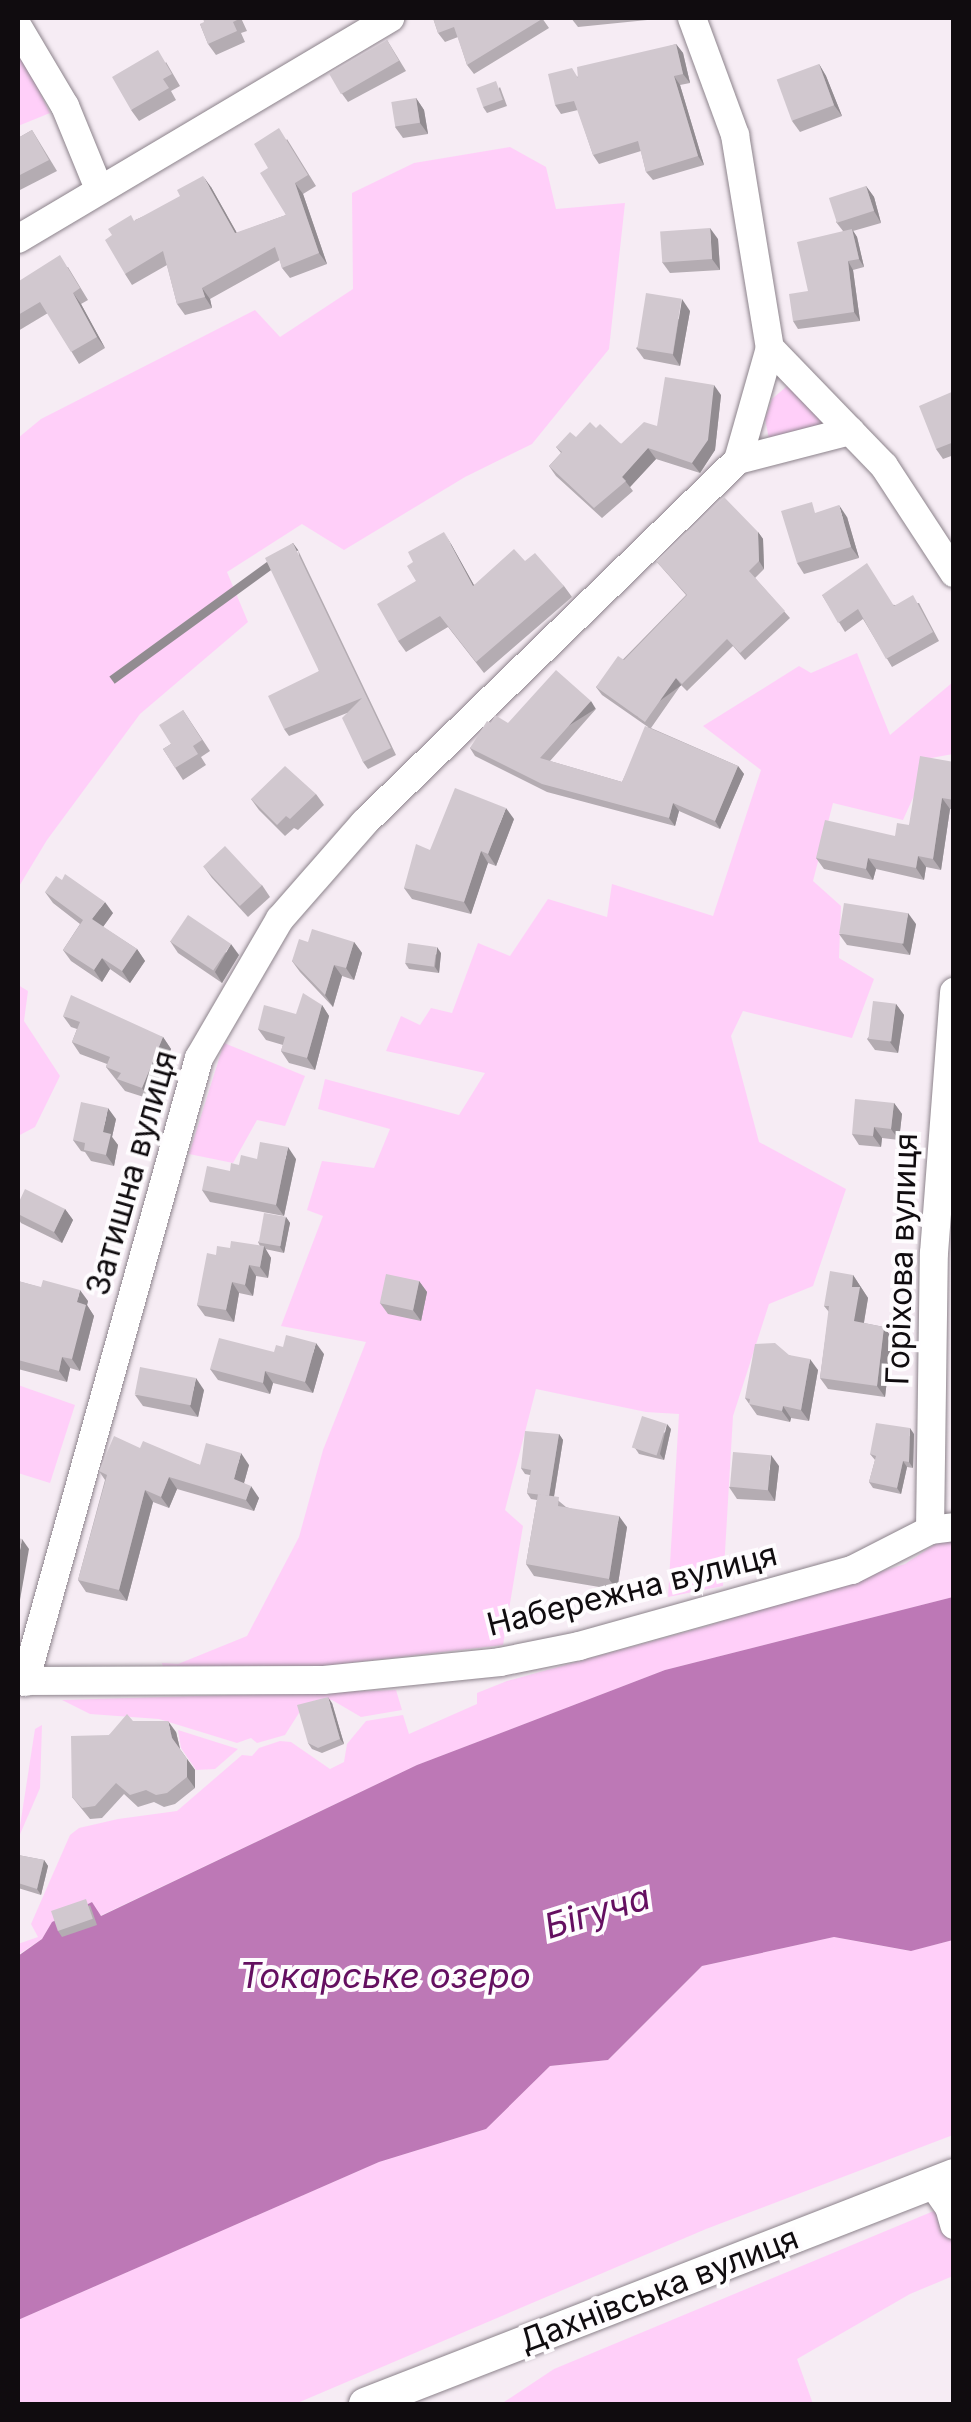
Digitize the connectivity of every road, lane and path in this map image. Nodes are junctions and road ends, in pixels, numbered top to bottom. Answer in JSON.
{"nodes":[{"id":1,"x":390,"y":18,"type":"edge"},
{"id":2,"x":692,"y":18,"type":"edge"},
{"id":3,"x":18,"y":27,"type":"edge"},
{"id":4,"x":99,"y":190,"type":"junction"},
{"id":5,"x":18,"y":238,"type":"edge"},
{"id":6,"x":770,"y":348,"type":"junction"},
{"id":7,"x":850,"y":431,"type":"junction"},
{"id":8,"x":738,"y":460,"type":"junction"},
{"id":9,"x":954,"y":573,"type":"edge"},
{"id":10,"x":954,"y":992,"type":"edge"},
{"id":11,"x":942,"y":1529,"type":"edge"},
{"id":12,"x":21,"y":1682,"type":"edge"},
{"id":13,"x":943,"y":2179,"type":"edge"},
{"id":14,"x":954,"y":2224,"type":"edge"},
{"id":15,"x":365,"y":2404,"type":"edge"}],
"edges":[{"from":1,"to":4,"type":"street"},
{"from":2,"to":6,"type":"street"},
{"from":3,"to":4,"type":"street"},
{"from":4,"to":5,"type":"street"},
{"from":6,"to":7,"type":"street"},
{"from":6,"to":8,"type":"street","name":"Затишна вулиця"},
{"from":7,"to":8,"type":"street","name":"Затишна вулиця"},
{"from":7,"to":9,"type":"street"},
{"from":8,"to":12,"type":"street","name":"Затишна вулиця"},
{"from":10,"to":11,"type":"street","name":"Горіхова вулиця"},
{"from":11,"to":12,"type":"street","name":"Набережна вулиця"},
{"from":13,"to":14,"type":"street"},
{"from":13,"to":15,"type":"street","name":"Дахнівська вулиця"}]}
